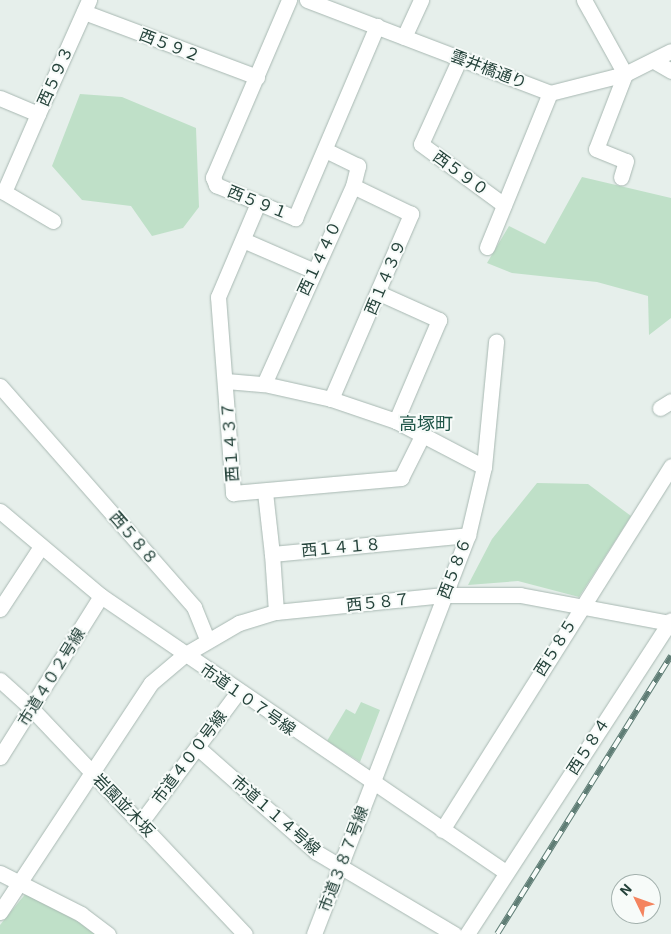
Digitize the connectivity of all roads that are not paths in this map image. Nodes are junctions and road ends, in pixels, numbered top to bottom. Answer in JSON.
{"nodes":[{"id":1,"x":289,"y":0,"type":"edge"},
{"id":2,"x":307,"y":0,"type":"edge"},
{"id":3,"x":421,"y":0,"type":"edge"},
{"id":4,"x":584,"y":0,"type":"edge"},
{"id":5,"x":86,"y":6,"type":"edge"},
{"id":6,"x":377,"y":26,"type":"junction"},
{"id":7,"x":404,"y":37,"type":"junction"},
{"id":8,"x":671,"y":51,"type":"edge"},
{"id":9,"x":460,"y":58,"type":"junction"},
{"id":10,"x":654,"y":61,"type":"junction"},
{"id":11,"x":671,"y":71,"type":"edge"},
{"id":12,"x":625,"y":74,"type":"junction"},
{"id":13,"x":257,"y":78,"type":"junction"},
{"id":14,"x":550,"y":93,"type":"junction"},
{"id":15,"x":0,"y":98,"type":"edge"},
{"id":16,"x":38,"y":114,"type":"junction"},
{"id":17,"x":326,"y":150,"type":"junction"},
{"id":18,"x":621,"y":177,"type":"dead end"},
{"id":19,"x":353,"y":186,"type":"junction"},
{"id":20,"x":258,"y":203,"type":"junction"},
{"id":21,"x":504,"y":204,"type":"junction"},
{"id":22,"x":54,"y":221,"type":"dead end"},
{"id":23,"x":243,"y":240,"type":"junction"},
{"id":24,"x":487,"y":247,"type":"dead end"},
{"id":25,"x":312,"y":270,"type":"junction"},
{"id":26,"x":379,"y":293,"type":"junction"},
{"id":27,"x":496,"y":342,"type":"dead end"},
{"id":28,"x":226,"y":381,"type":"junction"},
{"id":29,"x":264,"y":384,"type":"junction"},
{"id":30,"x":0,"y":386,"type":"edge"},
{"id":31,"x":330,"y":399,"type":"junction"},
{"id":32,"x":396,"y":421,"type":"junction"},
{"id":33,"x":422,"y":436,"type":"junction"},
{"id":34,"x":671,"y":466,"type":"edge"},
{"id":35,"x":484,"y":467,"type":"junction"},
{"id":36,"x":265,"y":492,"type":"junction"},
{"id":37,"x":0,"y":511,"type":"edge"},
{"id":38,"x":468,"y":535,"type":"junction"},
{"id":39,"x":40,"y":548,"type":"junction"},
{"id":40,"x":272,"y":554,"type":"junction"},
{"id":41,"x":444,"y":594,"type":"junction"},
{"id":42,"x":101,"y":596,"type":"junction"},
{"id":43,"x":580,"y":607,"type":"junction"},
{"id":44,"x":0,"y":609,"type":"edge"},
{"id":45,"x":276,"y":612,"type":"junction"},
{"id":46,"x":670,"y":622,"type":"edge"},
{"id":47,"x":208,"y":640,"type":"junction"},
{"id":48,"x":184,"y":655,"type":"junction"},
{"id":49,"x":0,"y":680,"type":"edge"},
{"id":50,"x":238,"y":692,"type":"junction"},
{"id":51,"x":31,"y":708,"type":"junction"},
{"id":52,"x":197,"y":747,"type":"junction"},
{"id":53,"x":0,"y":757,"type":"edge"},
{"id":54,"x":92,"y":771,"type":"junction"},
{"id":55,"x":372,"y":784,"type":"junction"},
{"id":56,"x":141,"y":822,"type":"junction"},
{"id":57,"x":442,"y":830,"type":"junction"},
{"id":58,"x":340,"y":865,"type":"junction"},
{"id":59,"x":506,"y":872,"type":"junction"},
{"id":60,"x":0,"y":873,"type":"edge"},
{"id":61,"x":19,"y":883,"type":"junction"},
{"id":62,"x":0,"y":912,"type":"edge"},
{"id":63,"x":433,"y":928,"type":"edge"},
{"id":64,"x":108,"y":934,"type":"edge"},
{"id":65,"x":245,"y":934,"type":"edge"},
{"id":66,"x":314,"y":934,"type":"edge"},
{"id":67,"x":454,"y":934,"type":"edge"},
{"id":68,"x":467,"y":934,"type":"edge"}],
"edges":[{"from":1,"to":13,"type":"street","name":"西５９１"},
{"from":2,"to":6,"type":"street","name":"雲井橋通り"},
{"from":3,"to":7,"type":"street"},
{"from":4,"to":12,"type":"street"},
{"from":5,"to":13,"type":"street","name":"西５９２"},
{"from":5,"to":16,"type":"street","name":"西５９３"},
{"from":6,"to":7,"type":"street","name":"雲井橋通り"},
{"from":6,"to":17,"type":"street","name":"西５９１"},
{"from":7,"to":9,"type":"street","name":"雲井橋通り"},
{"from":8,"to":10,"type":"street"},
{"from":9,"to":14,"type":"street","name":"雲井橋通り"},
{"from":9,"to":21,"type":"street","name":"西５９０"},
{"from":10,"to":11,"type":"street"},
{"from":10,"to":12,"type":"street"},
{"from":12,"to":14,"type":"street"},
{"from":12,"to":18,"type":"street"},
{"from":13,"to":20,"type":"street","name":"西５９１"},
{"from":14,"to":21,"type":"street"},
{"from":15,"to":16,"type":"street","name":"西５９３"},
{"from":16,"to":22,"type":"street"},
{"from":17,"to":19,"type":"street","name":"西１４４０"},
{"from":17,"to":20,"type":"street","name":"西５９１"},
{"from":19,"to":25,"type":"street","name":"西１４４０"},
{"from":19,"to":26,"type":"street","name":"西１４３９"},
{"from":20,"to":23,"type":"street"},
{"from":21,"to":24,"type":"street"},
{"from":23,"to":25,"type":"street"},
{"from":23,"to":28,"type":"street"},
{"from":25,"to":29,"type":"street","name":"西１４４０"},
{"from":26,"to":31,"type":"street","name":"西１４３９"},
{"from":26,"to":32,"type":"street"},
{"from":27,"to":35,"type":"street","name":"西５８６"},
{"from":28,"to":29,"type":"street","name":"西１４３７"},
{"from":28,"to":36,"type":"street","name":"西１４３７"},
{"from":29,"to":31,"type":"street","name":"西１４３７"},
{"from":30,"to":47,"type":"street","name":"西５８８"},
{"from":31,"to":32,"type":"street","name":"西１４３７"},
{"from":32,"to":33,"type":"street","name":"西１４３７"},
{"from":33,"to":35,"type":"street","name":"西１４３７"},
{"from":33,"to":36,"type":"street","name":"西１４３７"},
{"from":34,"to":43,"type":"street","name":"西５８５"},
{"from":35,"to":38,"type":"street","name":"西５８６"},
{"from":36,"to":40,"type":"street"},
{"from":37,"to":39,"type":"street","name":"市道１０７号線"},
{"from":38,"to":40,"type":"street","name":"西１４１８"},
{"from":38,"to":41,"type":"street","name":"西５８６"},
{"from":39,"to":42,"type":"street","name":"市道１０７号線"},
{"from":39,"to":44,"type":"street"},
{"from":40,"to":45,"type":"street"},
{"from":41,"to":43,"type":"street","name":"西５８７"},
{"from":41,"to":45,"type":"street","name":"西５８７"},
{"from":41,"to":55,"type":"street","name":"西５８６"},
{"from":42,"to":48,"type":"street","name":"市道１０７号線"},
{"from":42,"to":51,"type":"street","name":"市道４０２号線"},
{"from":43,"to":46,"type":"street","name":"西５８７"},
{"from":43,"to":57,"type":"street","name":"西５８５"},
{"from":45,"to":47,"type":"street","name":"西５８７"},
{"from":46,"to":59,"type":"street","name":"西５８４"},
{"from":47,"to":48,"type":"street","name":"西５８７"},
{"from":48,"to":50,"type":"street","name":"市道１０７号線"},
{"from":48,"to":54,"type":"street","name":"西５８７"},
{"from":49,"to":51,"type":"street","name":"岩園並木坂"},
{"from":50,"to":52,"type":"street","name":"市道４００号線"},
{"from":50,"to":55,"type":"street","name":"市道１０７号線"},
{"from":51,"to":53,"type":"street","name":"市道４０２号線"},
{"from":51,"to":54,"type":"street","name":"岩園並木坂"},
{"from":52,"to":56,"type":"street","name":"市道４００号線"},
{"from":52,"to":58,"type":"street","name":"市道１１４号線"},
{"from":54,"to":56,"type":"street","name":"岩園並木坂"},
{"from":54,"to":61,"type":"street","name":"西５８７"},
{"from":55,"to":57,"type":"street","name":"市道１０７号線"},
{"from":55,"to":58,"type":"street","name":"市道３８７号線"},
{"from":56,"to":65,"type":"street","name":"岩園並木坂"},
{"from":57,"to":59,"type":"street","name":"市道１０７号線"},
{"from":58,"to":63,"type":"street","name":"市道１１４号線"},
{"from":58,"to":66,"type":"street","name":"市道３８７号線"},
{"from":59,"to":68,"type":"street","name":"西５８４"},
{"from":60,"to":61,"type":"street"},
{"from":61,"to":62,"type":"street","name":"西５８７"},
{"from":61,"to":64,"type":"street"},
{"from":63,"to":67,"type":"street","name":"市道１１４号線"}]}
